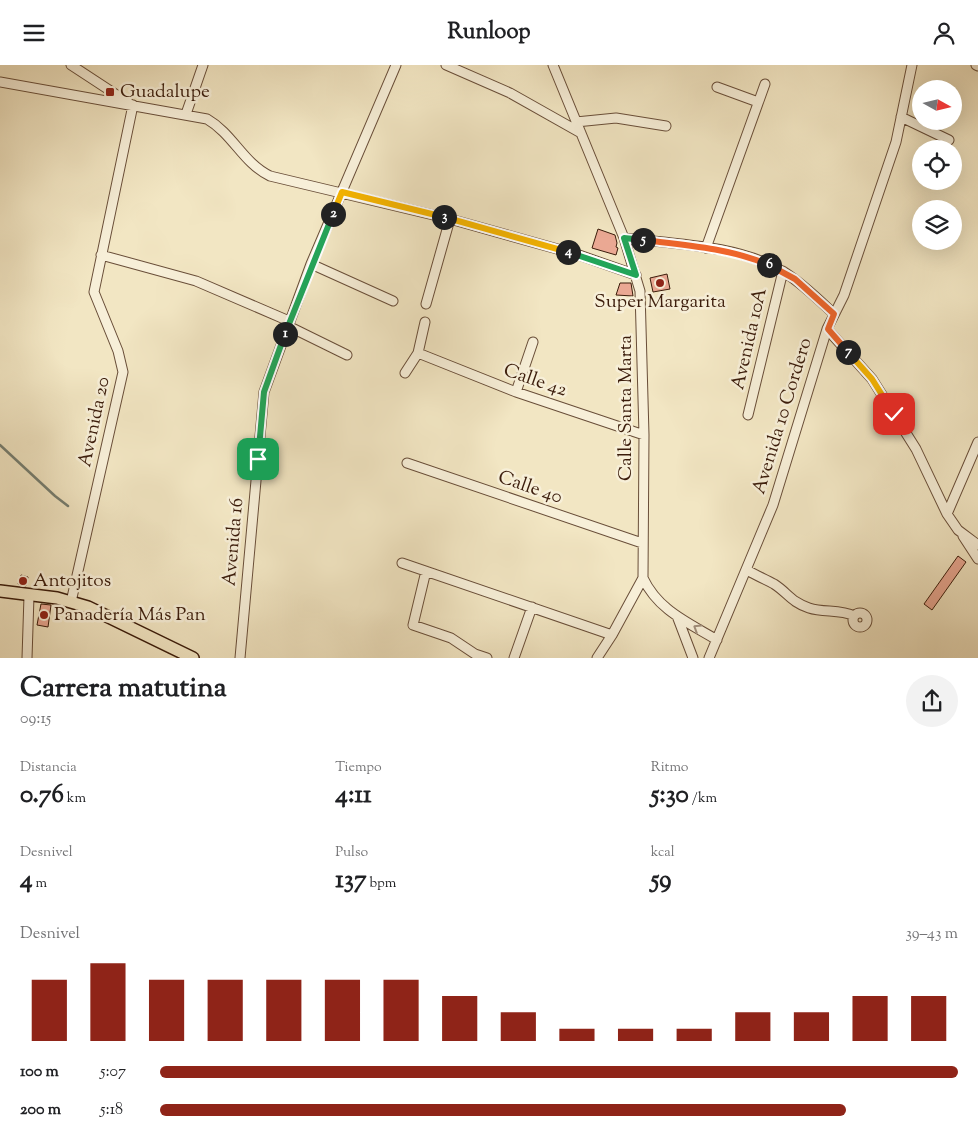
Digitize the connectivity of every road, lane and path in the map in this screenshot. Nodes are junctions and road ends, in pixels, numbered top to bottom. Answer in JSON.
{"nodes":[{"id":1,"x":70,"y":65,"type":"edge"},
{"id":2,"x":202,"y":65,"type":"edge"},
{"id":3,"x":396,"y":65,"type":"edge"},
{"id":4,"x":446,"y":65,"type":"edge"},
{"id":5,"x":553,"y":65,"type":"edge"},
{"id":6,"x":912,"y":65,"type":"edge"},
{"id":7,"x":0,"y":82,"type":"edge"},
{"id":8,"x":765,"y":85,"type":"dead end"},
{"id":9,"x":717,"y":87,"type":"dead end"},
{"id":10,"x":758,"y":102,"type":"junction"},
{"id":11,"x":133,"y":105,"type":"junction"},
{"id":12,"x":186,"y":114,"type":"junction"},
{"id":13,"x":901,"y":117,"type":"junction"},
{"id":14,"x":576,"y":122,"type":"junction"},
{"id":15,"x":666,"y":126,"type":"dead end"},
{"id":16,"x":581,"y":133,"type":"junction"},
{"id":17,"x":949,"y":140,"type":"dead end"},
{"id":18,"x":342,"y":192,"type":"junction"},
{"id":19,"x":450,"y":219,"type":"junction"},
{"id":20,"x":624,"y":238,"type":"junction"},
{"id":21,"x":706,"y":248,"type":"junction"},
{"id":22,"x":101,"y":255,"type":"junction"},
{"id":23,"x":311,"y":264,"type":"junction"},
{"id":24,"x":783,"y":271,"type":"junction"},
{"id":25,"x":636,"y":275,"type":"junction"},
{"id":26,"x":393,"y":301,"type":"dead end"},
{"id":27,"x":426,"y":304,"type":"dead end"},
{"id":28,"x":834,"y":314,"type":"junction"},
{"id":29,"x":425,"y":322,"type":"dead end"},
{"id":30,"x":289,"y":323,"type":"junction"},
{"id":31,"x":828,"y":329,"type":"junction"},
{"id":32,"x":533,"y":342,"type":"dead end"},
{"id":33,"x":418,"y":353,"type":"junction"},
{"id":34,"x":347,"y":355,"type":"dead end"},
{"id":35,"x":405,"y":373,"type":"dead end"},
{"id":36,"x":516,"y":392,"type":"junction"},
{"id":37,"x":748,"y":415,"type":"dead end"},
{"id":38,"x":644,"y":435,"type":"junction"},
{"id":39,"x":978,"y":442,"type":"edge"},
{"id":40,"x":407,"y":463,"type":"dead end"},
{"id":41,"x":947,"y":514,"type":"junction"},
{"id":42,"x":958,"y":529,"type":"junction"},
{"id":43,"x":642,"y":543,"type":"junction"},
{"id":44,"x":978,"y":545,"type":"edge"},
{"id":45,"x":978,"y":559,"type":"edge"},
{"id":46,"x":402,"y":563,"type":"dead end"},
{"id":47,"x":747,"y":570,"type":"junction"},
{"id":48,"x":426,"y":571,"type":"junction"},
{"id":49,"x":643,"y":578,"type":"junction"},
{"id":50,"x":0,"y":591,"type":"edge"},
{"id":51,"x":29,"y":596,"type":"junction"},
{"id":52,"x":71,"y":602,"type":"junction"},
{"id":53,"x":532,"y":607,"type":"junction"},
{"id":54,"x":677,"y":615,"type":"junction"},
{"id":55,"x":854,"y":616,"type":"dead end"},
{"id":56,"x":612,"y":635,"type":"junction"},
{"id":57,"x":716,"y":640,"type":"junction"},
{"id":58,"x":27,"y":658,"type":"edge"},
{"id":59,"x":193,"y":658,"type":"edge"},
{"id":60,"x":240,"y":658,"type":"edge"},
{"id":61,"x":487,"y":658,"type":"edge"},
{"id":62,"x":514,"y":658,"type":"edge"},
{"id":63,"x":597,"y":658,"type":"edge"},
{"id":64,"x":693,"y":658,"type":"edge"},
{"id":65,"x":710,"y":658,"type":"edge"}],
"edges":[{"from":1,"to":11,"type":"street"},
{"from":2,"to":12,"type":"street"},
{"from":3,"to":18,"type":"street","name":"Avenida 16"},
{"from":4,"to":16,"type":"street"},
{"from":5,"to":14,"type":"street","name":"Calle Santa Marta"},
{"from":6,"to":13,"type":"street","name":"Avenida 10 Cordero"},
{"from":7,"to":11,"type":"street"},
{"from":8,"to":10,"type":"street"},
{"from":9,"to":10,"type":"street"},
{"from":10,"to":21,"type":"street"},
{"from":11,"to":12,"type":"street"},
{"from":11,"to":22,"type":"street","name":"Avenida 20"},
{"from":12,"to":18,"type":"street"},
{"from":13,"to":17,"type":"street"},
{"from":13,"to":28,"type":"street","name":"Avenida 10 Cordero"},
{"from":14,"to":15,"type":"street"},
{"from":14,"to":16,"type":"street","name":"Calle Santa Marta"},
{"from":16,"to":20,"type":"street","name":"Calle Santa Marta"},
{"from":18,"to":19,"type":"street"},
{"from":18,"to":23,"type":"street","name":"Avenida 16"},
{"from":19,"to":25,"type":"street"},
{"from":19,"to":27,"type":"street"},
{"from":20,"to":21,"type":"street"},
{"from":20,"to":25,"type":"street","name":"Calle Santa Marta"},
{"from":21,"to":24,"type":"street"},
{"from":22,"to":30,"type":"street"},
{"from":22,"to":52,"type":"street","name":"Avenida 20"},
{"from":23,"to":26,"type":"street"},
{"from":23,"to":30,"type":"street","name":"Avenida 16"},
{"from":24,"to":28,"type":"street"},
{"from":24,"to":37,"type":"street","name":"Avenida 10A"},
{"from":25,"to":38,"type":"street","name":"Calle Santa Marta"},
{"from":28,"to":31,"type":"street","name":"Avenida 10 Cordero"},
{"from":29,"to":33,"type":"street"},
{"from":30,"to":34,"type":"street"},
{"from":30,"to":60,"type":"street","name":"Avenida 16"},
{"from":31,"to":41,"type":"street"},
{"from":31,"to":47,"type":"street","name":"Avenida 10 Cordero"},
{"from":32,"to":36,"type":"street"},
{"from":33,"to":35,"type":"street"},
{"from":33,"to":36,"type":"street","name":"Calle 42"},
{"from":36,"to":38,"type":"street","name":"Calle 42"},
{"from":38,"to":43,"type":"street","name":"Calle Santa Marta"},
{"from":39,"to":41,"type":"street"},
{"from":40,"to":43,"type":"street","name":"Calle 40"},
{"from":41,"to":42,"type":"street"},
{"from":42,"to":44,"type":"street"},
{"from":42,"to":45,"type":"street"},
{"from":43,"to":49,"type":"street","name":"Calle Santa Marta"},
{"from":46,"to":48,"type":"street"},
{"from":47,"to":55,"type":"street"},
{"from":47,"to":57,"type":"street","name":"Avenida 10 Cordero"},
{"from":48,"to":53,"type":"street"},
{"from":48,"to":61,"type":"street"},
{"from":49,"to":54,"type":"street","name":"Calle Santa Marta"},
{"from":49,"to":56,"type":"street"},
{"from":50,"to":51,"type":"main road"},
{"from":51,"to":52,"type":"main road"},
{"from":51,"to":58,"type":"street"},
{"from":52,"to":59,"type":"main road"},
{"from":53,"to":56,"type":"street"},
{"from":53,"to":62,"type":"street"},
{"from":57,"to":54,"type":"street","name":"Calle Santa Marta","one_way":true},
{"from":54,"to":64,"type":"street"},
{"from":56,"to":63,"type":"street"},
{"from":57,"to":65,"type":"street","name":"Avenida 10 Cordero"}]}
